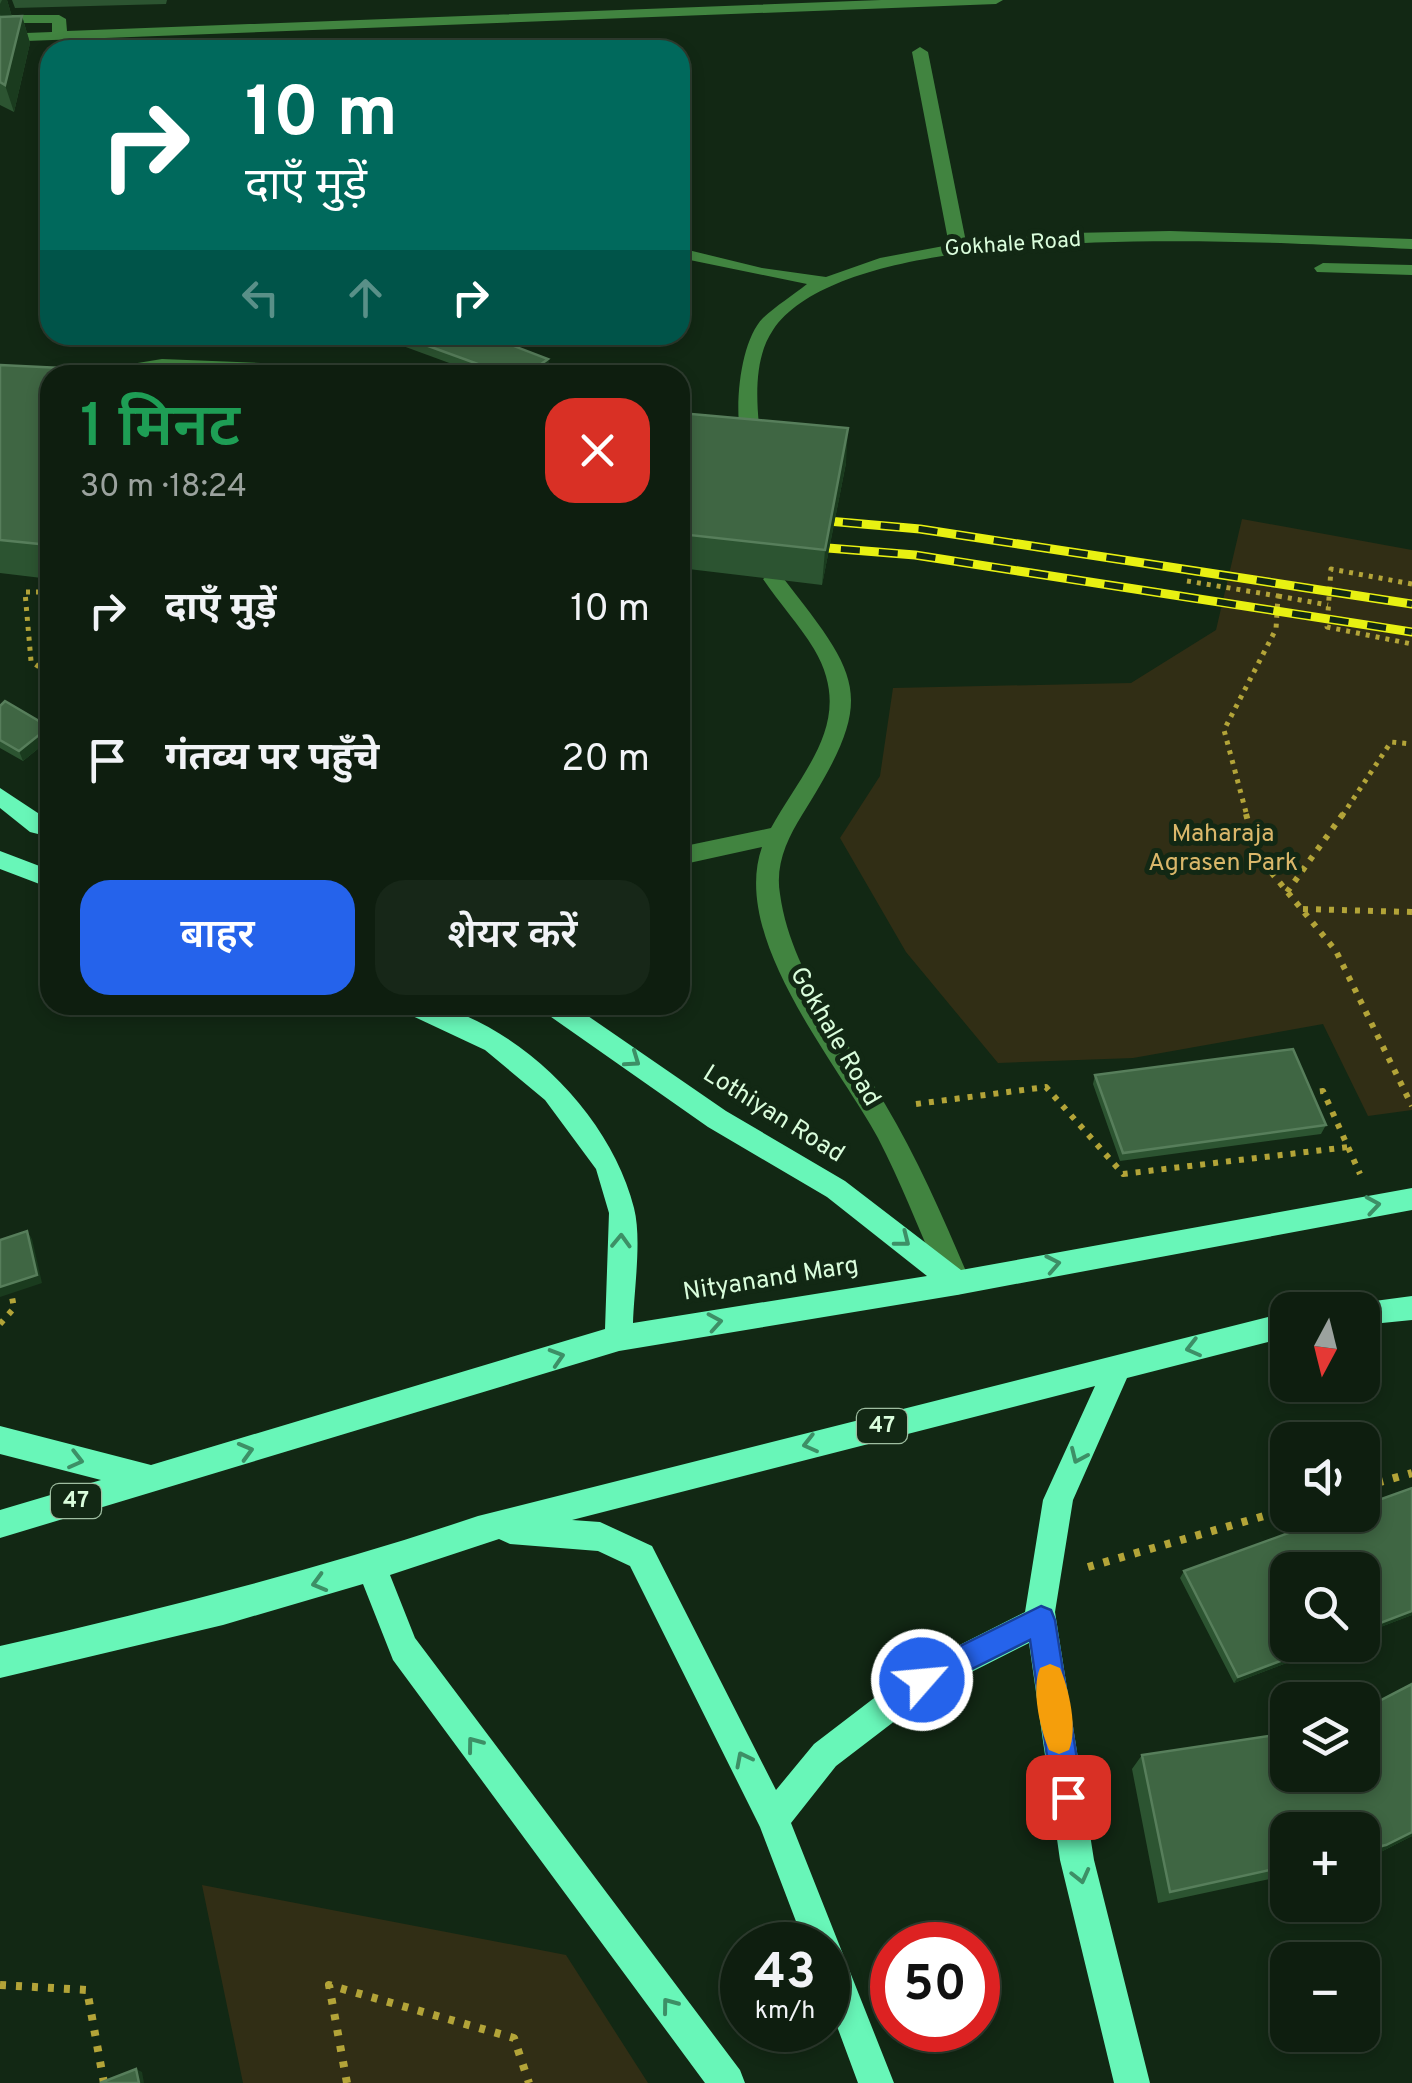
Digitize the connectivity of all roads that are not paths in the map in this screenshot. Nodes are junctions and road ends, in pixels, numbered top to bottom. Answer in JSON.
{"nodes":[{"id":1,"x":5,"y":0,"type":"edge"},
{"id":2,"x":996,"y":0,"type":"edge"},
{"id":3,"x":769,"y":4,"type":"edge"},
{"id":4,"x":0,"y":8,"type":"edge"},
{"id":5,"x":0,"y":19,"type":"edge"},
{"id":6,"x":60,"y":36,"type":"junction"},
{"id":7,"x":0,"y":38,"type":"edge"},
{"id":8,"x":920,"y":52,"type":"dead end"},
{"id":9,"x":1412,"y":244,"type":"edge"},
{"id":10,"x":958,"y":247,"type":"junction"},
{"id":11,"x":690,"y":255,"type":"edge"},
{"id":12,"x":1322,"y":268,"type":"dead end"},
{"id":13,"x":1412,"y":270,"type":"edge"},
{"id":14,"x":826,"y":282,"type":"junction"},
{"id":15,"x":156,"y":365,"type":"edge"},
{"id":16,"x":185,"y":365,"type":"edge"},
{"id":17,"x":753,"y":454,"type":"edge"},
{"id":18,"x":774,"y":579,"type":"edge"},
{"id":19,"x":0,"y":796,"type":"edge"},
{"id":20,"x":40,"y":827,"type":"edge"},
{"id":21,"x":778,"y":835,"type":"junction"},
{"id":22,"x":690,"y":854,"type":"edge"},
{"id":23,"x":0,"y":860,"type":"edge"},
{"id":24,"x":40,"y":875,"type":"edge"},
{"id":25,"x":435,"y":1015,"type":"edge"},
{"id":26,"x":566,"y":1015,"type":"edge"},
{"id":27,"x":1412,"y":1200,"type":"edge"},
{"id":28,"x":958,"y":1283,"type":"junction"},
{"id":29,"x":1412,"y":1308,"type":"edge"},
{"id":30,"x":1380,"y":1312,"type":"edge"},
{"id":31,"x":1270,"y":1329,"type":"edge"},
{"id":32,"x":619,"y":1338,"type":"junction"},
{"id":33,"x":1118,"y":1367,"type":"junction"},
{"id":34,"x":0,"y":1440,"type":"edge"},
{"id":35,"x":153,"y":1478,"type":"junction"},
{"id":36,"x":0,"y":1524,"type":"edge"},
{"id":37,"x":478,"y":1530,"type":"junction"},
{"id":38,"x":371,"y":1568,"type":"junction"},
{"id":39,"x":1041,"y":1620,"type":"junction"},
{"id":40,"x":39,"y":1652,"type":"junction"},
{"id":41,"x":0,"y":1662,"type":"edge"},
{"id":42,"x":0,"y":1680,"type":"edge"},
{"id":43,"x":773,"y":1819,"type":"junction"},
{"id":44,"x":813,"y":1922,"type":"edge"},
{"id":45,"x":850,"y":2016,"type":"edge"},
{"id":46,"x":727,"y":2083,"type":"edge"},
{"id":47,"x":876,"y":2083,"type":"edge"},
{"id":48,"x":1132,"y":2083,"type":"edge"}],
"edges":[{"from":1,"to":4,"type":"street"},
{"from":2,"to":3,"type":"street"},
{"from":3,"to":6,"type":"street"},
{"from":5,"to":6,"type":"street"},
{"from":6,"to":7,"type":"street"},
{"from":8,"to":10,"type":"street"},
{"from":9,"to":10,"type":"street","name":"Gokhale Road"},
{"from":10,"to":14,"type":"street","name":"Gokhale Road"},
{"from":11,"to":14,"type":"street"},
{"from":12,"to":13,"type":"street"},
{"from":14,"to":17,"type":"street","name":"Gokhale Road"},
{"from":15,"to":16,"type":"street"},
{"from":18,"to":21,"type":"street","name":"Gokhale Road"},
{"from":19,"to":20,"type":"main road"},
{"from":21,"to":22,"type":"street"},
{"from":21,"to":28,"type":"street","name":"Gokhale Road"},
{"from":23,"to":24,"type":"main road"},
{"from":32,"to":25,"type":"main road","one_way":true},
{"from":26,"to":28,"type":"main road","name":"Lothiyan Road","one_way":true},
{"from":28,"to":27,"type":"main road","name":"Nityanand Marg","number":"47","one_way":true},
{"from":32,"to":28,"type":"main road","name":"Nityanand Marg","number":"47","one_way":true},
{"from":29,"to":30,"type":"main road"},
{"from":31,"to":33,"type":"main road","number":"47","one_way":true},
{"from":35,"to":32,"type":"main road","name":"Nityanand Marg","number":"47","one_way":true},
{"from":33,"to":37,"type":"main road","number":"47","one_way":true},
{"from":33,"to":39,"type":"main road","one_way":true},
{"from":34,"to":35,"type":"main road","number":"47","one_way":true},
{"from":35,"to":36,"type":"main road","name":"Nityanand Marg","number":"47"},
{"from":37,"to":38,"type":"main road","number":"47"},
{"from":43,"to":37,"type":"main road","one_way":true},
{"from":38,"to":40,"type":"main road","number":"47","one_way":true},
{"from":46,"to":38,"type":"main road","one_way":true},
{"from":39,"to":43,"type":"main road"},
{"from":39,"to":48,"type":"main road","one_way":true},
{"from":40,"to":41,"type":"main road","number":"47"},
{"from":40,"to":42,"type":"main road","number":"47"},
{"from":43,"to":44,"type":"main road"},
{"from":45,"to":47,"type":"main road"}]}
